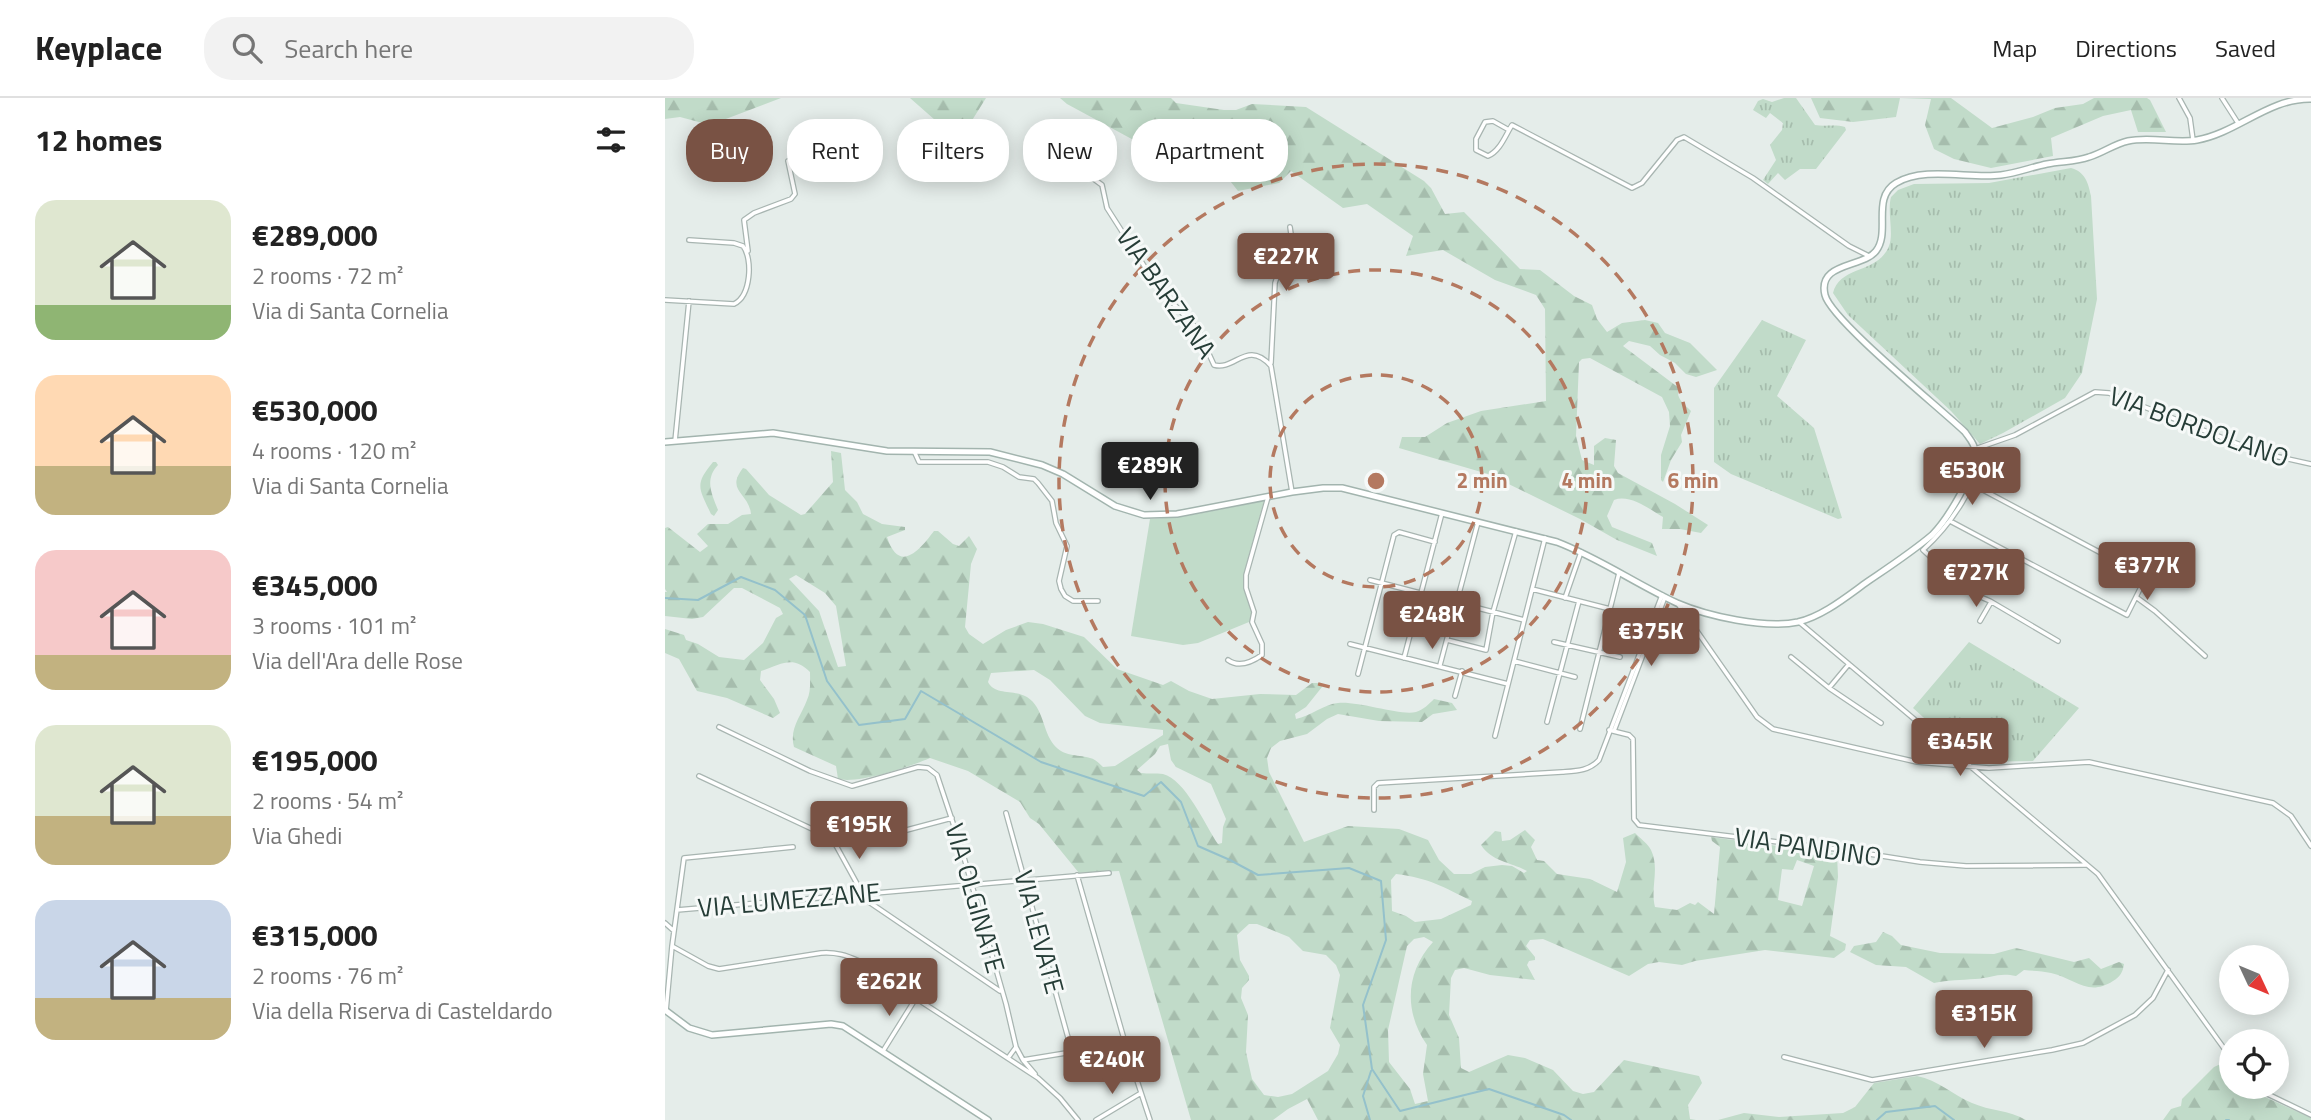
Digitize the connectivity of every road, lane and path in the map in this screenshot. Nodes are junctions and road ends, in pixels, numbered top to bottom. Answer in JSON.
{"nodes":[{"id":1,"x":2179,"y":98,"type":"edge"},
{"id":2,"x":2222,"y":98,"type":"edge"},
{"id":3,"x":2311,"y":99,"type":"edge"},
{"id":4,"x":2238,"y":123,"type":"junction"},
{"id":5,"x":1509,"y":130,"type":"junction"},
{"id":6,"x":2193,"y":140,"type":"junction"},
{"id":7,"x":792,"y":182,"type":"edge"},
{"id":8,"x":1098,"y":182,"type":"edge"},
{"id":9,"x":1290,"y":227,"type":"dead end"},
{"id":10,"x":689,"y":240,"type":"dead end"},
{"id":11,"x":748,"y":256,"type":"junction"},
{"id":12,"x":1871,"y":256,"type":"junction"},
{"id":13,"x":665,"y":300,"type":"edge"},
{"id":14,"x":689,"y":301,"type":"junction"},
{"id":15,"x":1271,"y":366,"type":"junction"},
{"id":16,"x":675,"y":441,"type":"junction"},
{"id":17,"x":665,"y":442,"type":"edge"},
{"id":18,"x":1975,"y":449,"type":"junction"},
{"id":19,"x":914,"y":451,"type":"junction"},
{"id":20,"x":2311,"y":464,"type":"edge"},
{"id":21,"x":1971,"y":484,"type":"junction"},
{"id":22,"x":1292,"y":492,"type":"junction"},
{"id":23,"x":1268,"y":497,"type":"junction"},
{"id":24,"x":1442,"y":513,"type":"junction"},
{"id":25,"x":1950,"y":521,"type":"junction"},
{"id":26,"x":1478,"y":522,"type":"junction"},
{"id":27,"x":1516,"y":531,"type":"junction"},
{"id":28,"x":1545,"y":538,"type":"junction"},
{"id":29,"x":1434,"y":542,"type":"junction"},
{"id":30,"x":1921,"y":548,"type":"junction"},
{"id":31,"x":1581,"y":552,"type":"junction"},
{"id":32,"x":1619,"y":573,"type":"junction"},
{"id":33,"x":1370,"y":580,"type":"dead end"},
{"id":34,"x":1383,"y":583,"type":"junction"},
{"id":35,"x":1532,"y":589,"type":"junction"},
{"id":36,"x":1421,"y":593,"type":"junction"},
{"id":37,"x":1664,"y":596,"type":"junction"},
{"id":38,"x":2136,"y":597,"type":"junction"},
{"id":39,"x":1565,"y":598,"type":"junction"},
{"id":40,"x":1098,"y":601,"type":"dead end"},
{"id":41,"x":1580,"y":601,"type":"junction"},
{"id":42,"x":1457,"y":602,"type":"junction"},
{"id":43,"x":1677,"y":602,"type":"junction"},
{"id":44,"x":1991,"y":602,"type":"junction"},
{"id":45,"x":1610,"y":609,"type":"junction"},
{"id":46,"x":1493,"y":612,"type":"junction"},
{"id":47,"x":1524,"y":620,"type":"junction"},
{"id":48,"x":1980,"y":621,"type":"dead end"},
{"id":49,"x":1799,"y":622,"type":"junction"},
{"id":50,"x":1447,"y":640,"type":"junction"},
{"id":51,"x":2058,"y":641,"type":"dead end"},
{"id":52,"x":1555,"y":642,"type":"dead end"},
{"id":53,"x":1350,"y":644,"type":"dead end"},
{"id":54,"x":1568,"y":645,"type":"junction"},
{"id":55,"x":1366,"y":648,"type":"junction"},
{"id":56,"x":1599,"y":652,"type":"junction"},
{"id":57,"x":2205,"y":656,"type":"dead end"},
{"id":58,"x":1620,"y":657,"type":"dead end"},
{"id":59,"x":1791,"y":657,"type":"dead end"},
{"id":60,"x":1404,"y":658,"type":"junction"},
{"id":61,"x":1228,"y":660,"type":"dead end"},
{"id":62,"x":1514,"y":661,"type":"junction"},
{"id":63,"x":1849,"y":664,"type":"junction"},
{"id":64,"x":1440,"y":665,"type":"junction"},
{"id":65,"x":1462,"y":671,"type":"junction"},
{"id":66,"x":1358,"y":674,"type":"dead end"},
{"id":67,"x":1560,"y":674,"type":"junction"},
{"id":68,"x":1575,"y":677,"type":"dead end"},
{"id":69,"x":1508,"y":684,"type":"junction"},
{"id":70,"x":1829,"y":688,"type":"junction"},
{"id":71,"x":1455,"y":696,"type":"dead end"},
{"id":72,"x":1548,"y":722,"type":"dead end"},
{"id":73,"x":1881,"y":723,"type":"dead end"},
{"id":74,"x":719,"y":727,"type":"dead end"},
{"id":75,"x":1580,"y":729,"type":"dead end"},
{"id":76,"x":1611,"y":730,"type":"junction"},
{"id":77,"x":1495,"y":736,"type":"dead end"},
{"id":78,"x":1972,"y":767,"type":"junction"},
{"id":79,"x":699,"y":776,"type":"dead end"},
{"id":80,"x":1374,"y":810,"type":"dead end"},
{"id":81,"x":1006,"y":813,"type":"dead end"},
{"id":82,"x":952,"y":818,"type":"junction"},
{"id":83,"x":833,"y":840,"type":"junction"},
{"id":84,"x":2311,"y":846,"type":"edge"},
{"id":85,"x":793,"y":848,"type":"dead end"},
{"id":86,"x":2087,"y":865,"type":"junction"},
{"id":87,"x":1109,"y":873,"type":"dead end"},
{"id":88,"x":1077,"y":875,"type":"junction"},
{"id":89,"x":1026,"y":880,"type":"junction"},
{"id":90,"x":972,"y":885,"type":"junction"},
{"id":91,"x":862,"y":894,"type":"junction"},
{"id":92,"x":677,"y":910,"type":"junction"},
{"id":93,"x":665,"y":923,"type":"edge"},
{"id":94,"x":674,"y":932,"type":"junction"},
{"id":95,"x":672,"y":946,"type":"junction"},
{"id":96,"x":2168,"y":970,"type":"junction"},
{"id":97,"x":1002,"y":992,"type":"junction"},
{"id":98,"x":916,"y":998,"type":"junction"},
{"id":99,"x":666,"y":1010,"type":"edge"},
{"id":100,"x":2219,"y":1041,"type":"edge"},
{"id":101,"x":1016,"y":1047,"type":"junction"},
{"id":102,"x":883,"y":1051,"type":"junction"},
{"id":103,"x":1784,"y":1057,"type":"dead end"},
{"id":104,"x":1009,"y":1058,"type":"junction"},
{"id":105,"x":1023,"y":1060,"type":"junction"},
{"id":106,"x":1038,"y":1078,"type":"junction"},
{"id":107,"x":1141,"y":1093,"type":"junction"},
{"id":108,"x":2278,"y":1099,"type":"edge"},
{"id":109,"x":2311,"y":1115,"type":"edge"},
{"id":110,"x":988,"y":1120,"type":"edge"},
{"id":111,"x":1079,"y":1120,"type":"edge"},
{"id":112,"x":1096,"y":1120,"type":"edge"},
{"id":113,"x":1150,"y":1120,"type":"edge"}],
"edges":[{"from":1,"to":6,"type":"street"},
{"from":2,"to":4,"type":"street"},
{"from":3,"to":4,"type":"street"},
{"from":4,"to":6,"type":"street"},
{"from":5,"to":5,"type":"street"},
{"from":5,"to":12,"type":"street"},
{"from":6,"to":12,"type":"street"},
{"from":7,"to":11,"type":"street"},
{"from":8,"to":15,"type":"street","name":"VIA BARZANA"},
{"from":9,"to":15,"type":"street"},
{"from":10,"to":11,"type":"street"},
{"from":11,"to":14,"type":"street"},
{"from":12,"to":18,"type":"street"},
{"from":13,"to":14,"type":"street"},
{"from":14,"to":16,"type":"street"},
{"from":15,"to":22,"type":"street"},
{"from":16,"to":17,"type":"street"},
{"from":16,"to":19,"type":"street"},
{"from":18,"to":20,"type":"street","name":"VIA BORDOLANO"},
{"from":18,"to":21,"type":"street"},
{"from":18,"to":30,"type":"street"},
{"from":19,"to":23,"type":"street"},
{"from":19,"to":40,"type":"street"},
{"from":21,"to":25,"type":"street"},
{"from":21,"to":38,"type":"street"},
{"from":22,"to":23,"type":"street"},
{"from":22,"to":24,"type":"street"},
{"from":23,"to":61,"type":"street"},
{"from":24,"to":26,"type":"street"},
{"from":24,"to":29,"type":"street"},
{"from":25,"to":30,"type":"street"},
{"from":25,"to":38,"type":"street"},
{"from":26,"to":27,"type":"street"},
{"from":26,"to":42,"type":"street"},
{"from":27,"to":28,"type":"street"},
{"from":27,"to":46,"type":"street"},
{"from":28,"to":31,"type":"street"},
{"from":28,"to":35,"type":"street"},
{"from":29,"to":34,"type":"street"},
{"from":29,"to":36,"type":"street"},
{"from":30,"to":44,"type":"street"},
{"from":30,"to":49,"type":"street"},
{"from":31,"to":32,"type":"street"},
{"from":31,"to":39,"type":"street"},
{"from":32,"to":37,"type":"street"},
{"from":32,"to":45,"type":"street"},
{"from":33,"to":34,"type":"street"},
{"from":34,"to":36,"type":"street"},
{"from":34,"to":55,"type":"street"},
{"from":35,"to":39,"type":"street"},
{"from":35,"to":47,"type":"street"},
{"from":36,"to":42,"type":"street"},
{"from":36,"to":60,"type":"street"},
{"from":37,"to":43,"type":"street"},
{"from":37,"to":76,"type":"street"},
{"from":38,"to":57,"type":"street"},
{"from":39,"to":41,"type":"street"},
{"from":41,"to":45,"type":"street"},
{"from":41,"to":54,"type":"street"},
{"from":42,"to":46,"type":"street"},
{"from":42,"to":50,"type":"street"},
{"from":43,"to":49,"type":"street"},
{"from":43,"to":78,"type":"street"},
{"from":44,"to":48,"type":"street"},
{"from":44,"to":51,"type":"street"},
{"from":45,"to":56,"type":"street"},
{"from":46,"to":47,"type":"street"},
{"from":46,"to":50,"type":"street"},
{"from":47,"to":62,"type":"street"},
{"from":49,"to":63,"type":"street"},
{"from":50,"to":64,"type":"street"},
{"from":52,"to":54,"type":"street"},
{"from":53,"to":55,"type":"street"},
{"from":54,"to":56,"type":"street"},
{"from":54,"to":67,"type":"street"},
{"from":55,"to":60,"type":"street"},
{"from":55,"to":66,"type":"street"},
{"from":56,"to":58,"type":"street"},
{"from":56,"to":75,"type":"street"},
{"from":59,"to":70,"type":"street"},
{"from":60,"to":64,"type":"street"},
{"from":62,"to":67,"type":"street"},
{"from":62,"to":69,"type":"street"},
{"from":63,"to":70,"type":"street"},
{"from":63,"to":78,"type":"street"},
{"from":64,"to":65,"type":"street"},
{"from":65,"to":69,"type":"street"},
{"from":65,"to":71,"type":"street"},
{"from":67,"to":68,"type":"street"},
{"from":67,"to":72,"type":"street"},
{"from":69,"to":77,"type":"street"},
{"from":70,"to":73,"type":"street"},
{"from":74,"to":82,"type":"street","name":"VIA OLGINATE"},
{"from":76,"to":80,"type":"street"},
{"from":76,"to":86,"type":"street","name":"VIA PANDINO"},
{"from":78,"to":84,"type":"street"},
{"from":78,"to":86,"type":"street"},
{"from":79,"to":83,"type":"street"},
{"from":81,"to":89,"type":"street","name":"VIA LEVATE"},
{"from":82,"to":83,"type":"street"},
{"from":82,"to":90,"type":"street","name":"VIA OLGINATE"},
{"from":83,"to":91,"type":"street"},
{"from":85,"to":92,"type":"street"},
{"from":86,"to":96,"type":"street"},
{"from":87,"to":88,"type":"street","name":"VIA LUMEZZANE"},
{"from":88,"to":89,"type":"street","name":"VIA LUMEZZANE"},
{"from":88,"to":107,"type":"street"},
{"from":89,"to":90,"type":"street","name":"VIA LUMEZZANE"},
{"from":89,"to":105,"type":"street","name":"VIA LEVATE"},
{"from":90,"to":91,"type":"street","name":"VIA LUMEZZANE"},
{"from":90,"to":97,"type":"street","name":"VIA OLGINATE"},
{"from":91,"to":92,"type":"street","name":"VIA LUMEZZANE"},
{"from":91,"to":97,"type":"street"},
{"from":92,"to":94,"type":"street"},
{"from":93,"to":94,"type":"street"},
{"from":94,"to":95,"type":"street"},
{"from":95,"to":98,"type":"street"},
{"from":95,"to":99,"type":"street"},
{"from":96,"to":100,"type":"street"},
{"from":96,"to":103,"type":"street"},
{"from":97,"to":101,"type":"street","name":"VIA OLGINATE"},
{"from":98,"to":102,"type":"street"},
{"from":98,"to":104,"type":"street"},
{"from":99,"to":102,"type":"street"},
{"from":101,"to":104,"type":"street"},
{"from":101,"to":105,"type":"street","name":"VIA OLGINATE"},
{"from":102,"to":110,"type":"street"},
{"from":104,"to":106,"type":"street"},
{"from":105,"to":106,"type":"street","name":"VIA OLGINATE"},
{"from":106,"to":111,"type":"street"},
{"from":107,"to":112,"type":"street"},
{"from":107,"to":113,"type":"street"},
{"from":108,"to":109,"type":"street"}]}
